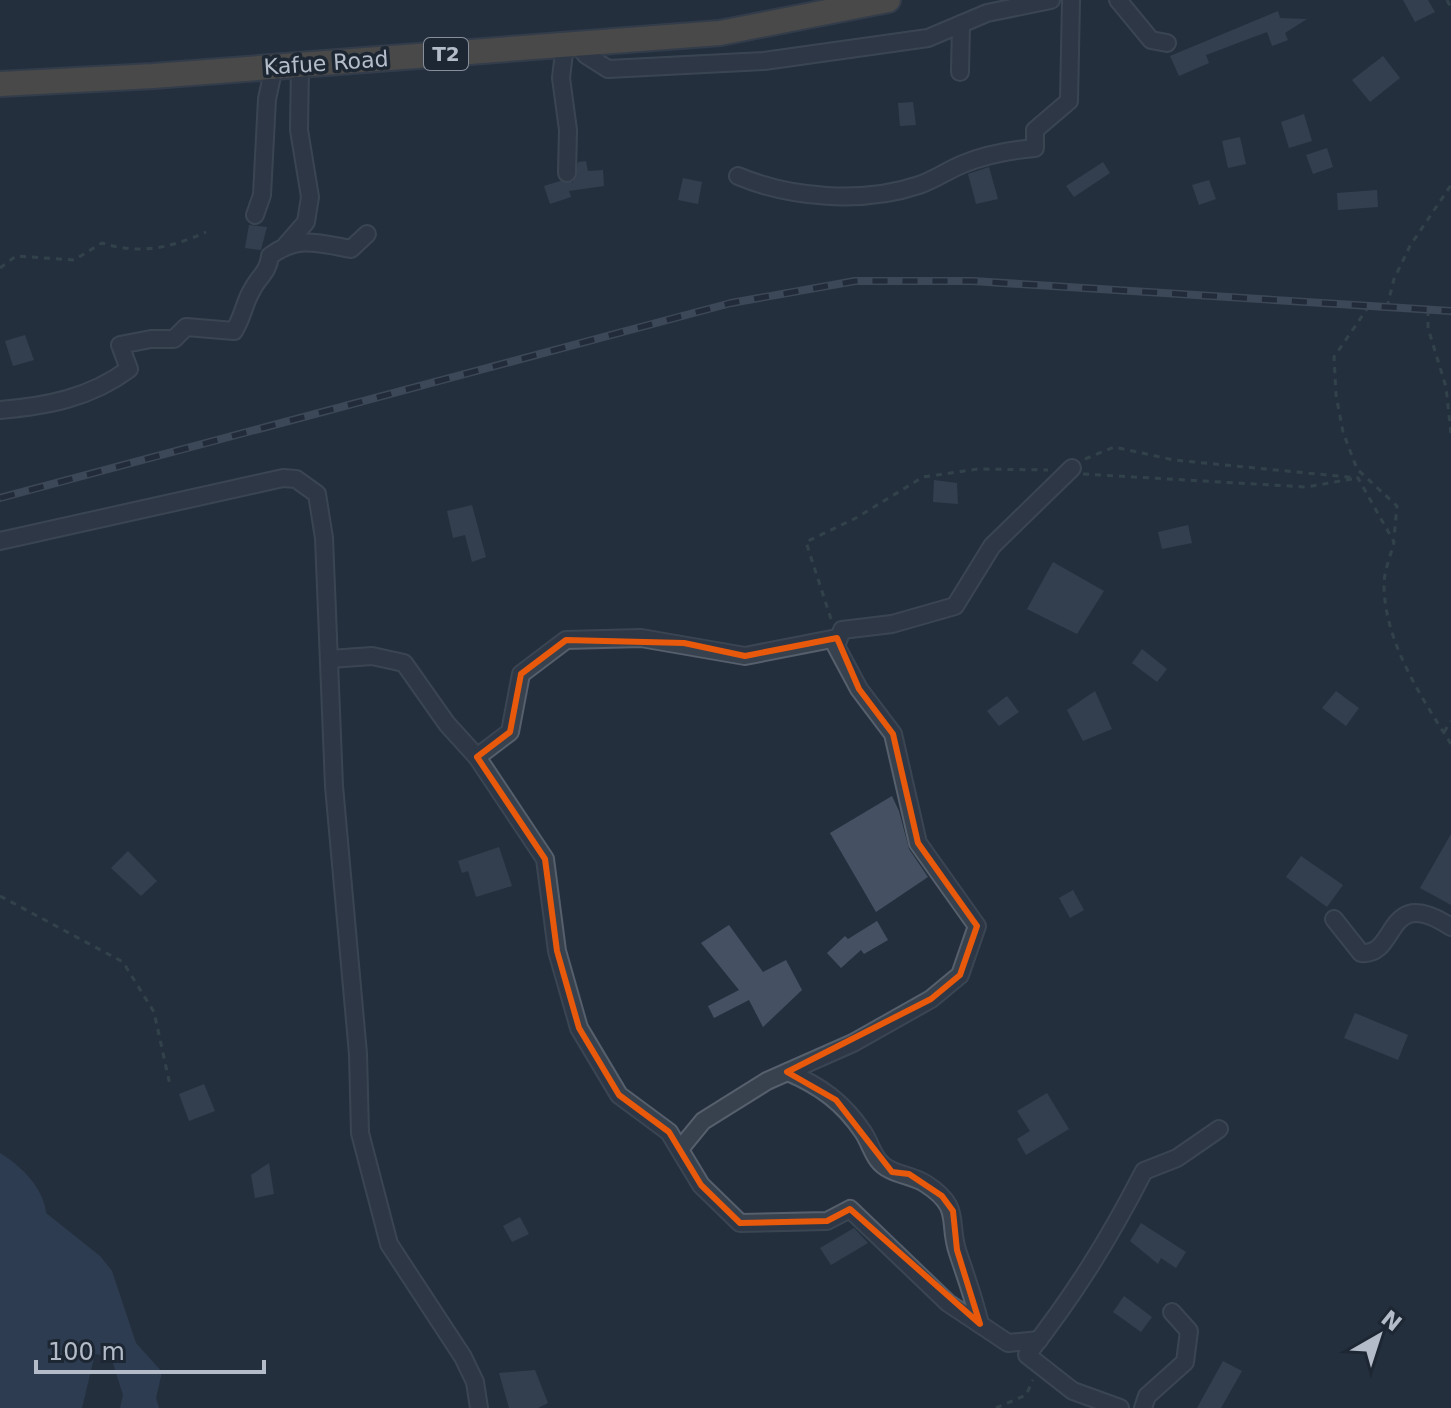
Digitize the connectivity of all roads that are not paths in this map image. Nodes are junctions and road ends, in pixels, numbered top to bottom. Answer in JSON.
{"nodes":[{"id":1,"x":888,"y":0,"type":"edge"},
{"id":2,"x":1051,"y":0,"type":"edge"},
{"id":3,"x":1071,"y":0,"type":"edge"},
{"id":4,"x":1118,"y":0,"type":"edge"},
{"id":5,"x":961,"y":24,"type":"junction"},
{"id":6,"x":1167,"y":43,"type":"dead end"},
{"id":7,"x":571,"y":44,"type":"junction"},
{"id":8,"x":300,"y":65,"type":"junction"},
{"id":9,"x":274,"y":67,"type":"junction"},
{"id":10,"x":960,"y":72,"type":"dead end"},
{"id":11,"x":0,"y":84,"type":"edge"},
{"id":12,"x":567,"y":173,"type":"dead end"},
{"id":13,"x":738,"y":176,"type":"dead end"},
{"id":14,"x":255,"y":215,"type":"dead end"},
{"id":15,"x":367,"y":234,"type":"dead end"},
{"id":16,"x":286,"y":245,"type":"junction"},
{"id":17,"x":0,"y":410,"type":"edge"},
{"id":18,"x":1072,"y":468,"type":"road end"},
{"id":19,"x":0,"y":541,"type":"edge"},
{"id":20,"x":837,"y":638,"type":"junction"},
{"id":21,"x":330,"y":659,"type":"junction"},
{"id":22,"x":477,"y":757,"type":"junction"},
{"id":23,"x":1334,"y":919,"type":"dead end"},
{"id":24,"x":1451,"y":927,"type":"edge"},
{"id":25,"x":788,"y":1072,"type":"junction"},
{"id":26,"x":1219,"y":1129,"type":"dead end"},
{"id":27,"x":680,"y":1149,"type":"junction"},
{"id":28,"x":1172,"y":1312,"type":"dead end"},
{"id":29,"x":980,"y":1324,"type":"junction"},
{"id":30,"x":1039,"y":1340,"type":"junction"},
{"id":31,"x":479,"y":1408,"type":"edge"},
{"id":32,"x":1120,"y":1408,"type":"edge"},
{"id":33,"x":1143,"y":1408,"type":"edge"}],
"edges":[{"from":1,"to":7,"type":"highway","name":"Kafue Road","number":"T2"},
{"from":2,"to":5,"type":"street"},
{"from":3,"to":13,"type":"street"},
{"from":4,"to":6,"type":"street"},
{"from":5,"to":7,"type":"street"},
{"from":5,"to":10,"type":"street"},
{"from":7,"to":8,"type":"highway","name":"Kafue Road","number":"T2"},
{"from":7,"to":12,"type":"street"},
{"from":8,"to":9,"type":"highway","name":"Kafue Road","number":"T2"},
{"from":8,"to":16,"type":"street"},
{"from":9,"to":11,"type":"highway","name":"Kafue Road","number":"T2"},
{"from":9,"to":14,"type":"street"},
{"from":15,"to":16,"type":"street"},
{"from":16,"to":17,"type":"street"},
{"from":18,"to":20,"type":"street"},
{"from":19,"to":21,"type":"street"},
{"from":20,"to":22,"type":"street"},
{"from":20,"to":25,"type":"street"},
{"from":21,"to":22,"type":"street"},
{"from":21,"to":31,"type":"street"},
{"from":22,"to":27,"type":"street"},
{"from":23,"to":24,"type":"street"},
{"from":25,"to":27,"type":"street"},
{"from":25,"to":29,"type":"street"},
{"from":26,"to":30,"type":"street"},
{"from":27,"to":29,"type":"street"},
{"from":28,"to":33,"type":"street"},
{"from":29,"to":30,"type":"street"},
{"from":30,"to":32,"type":"street"}]}
